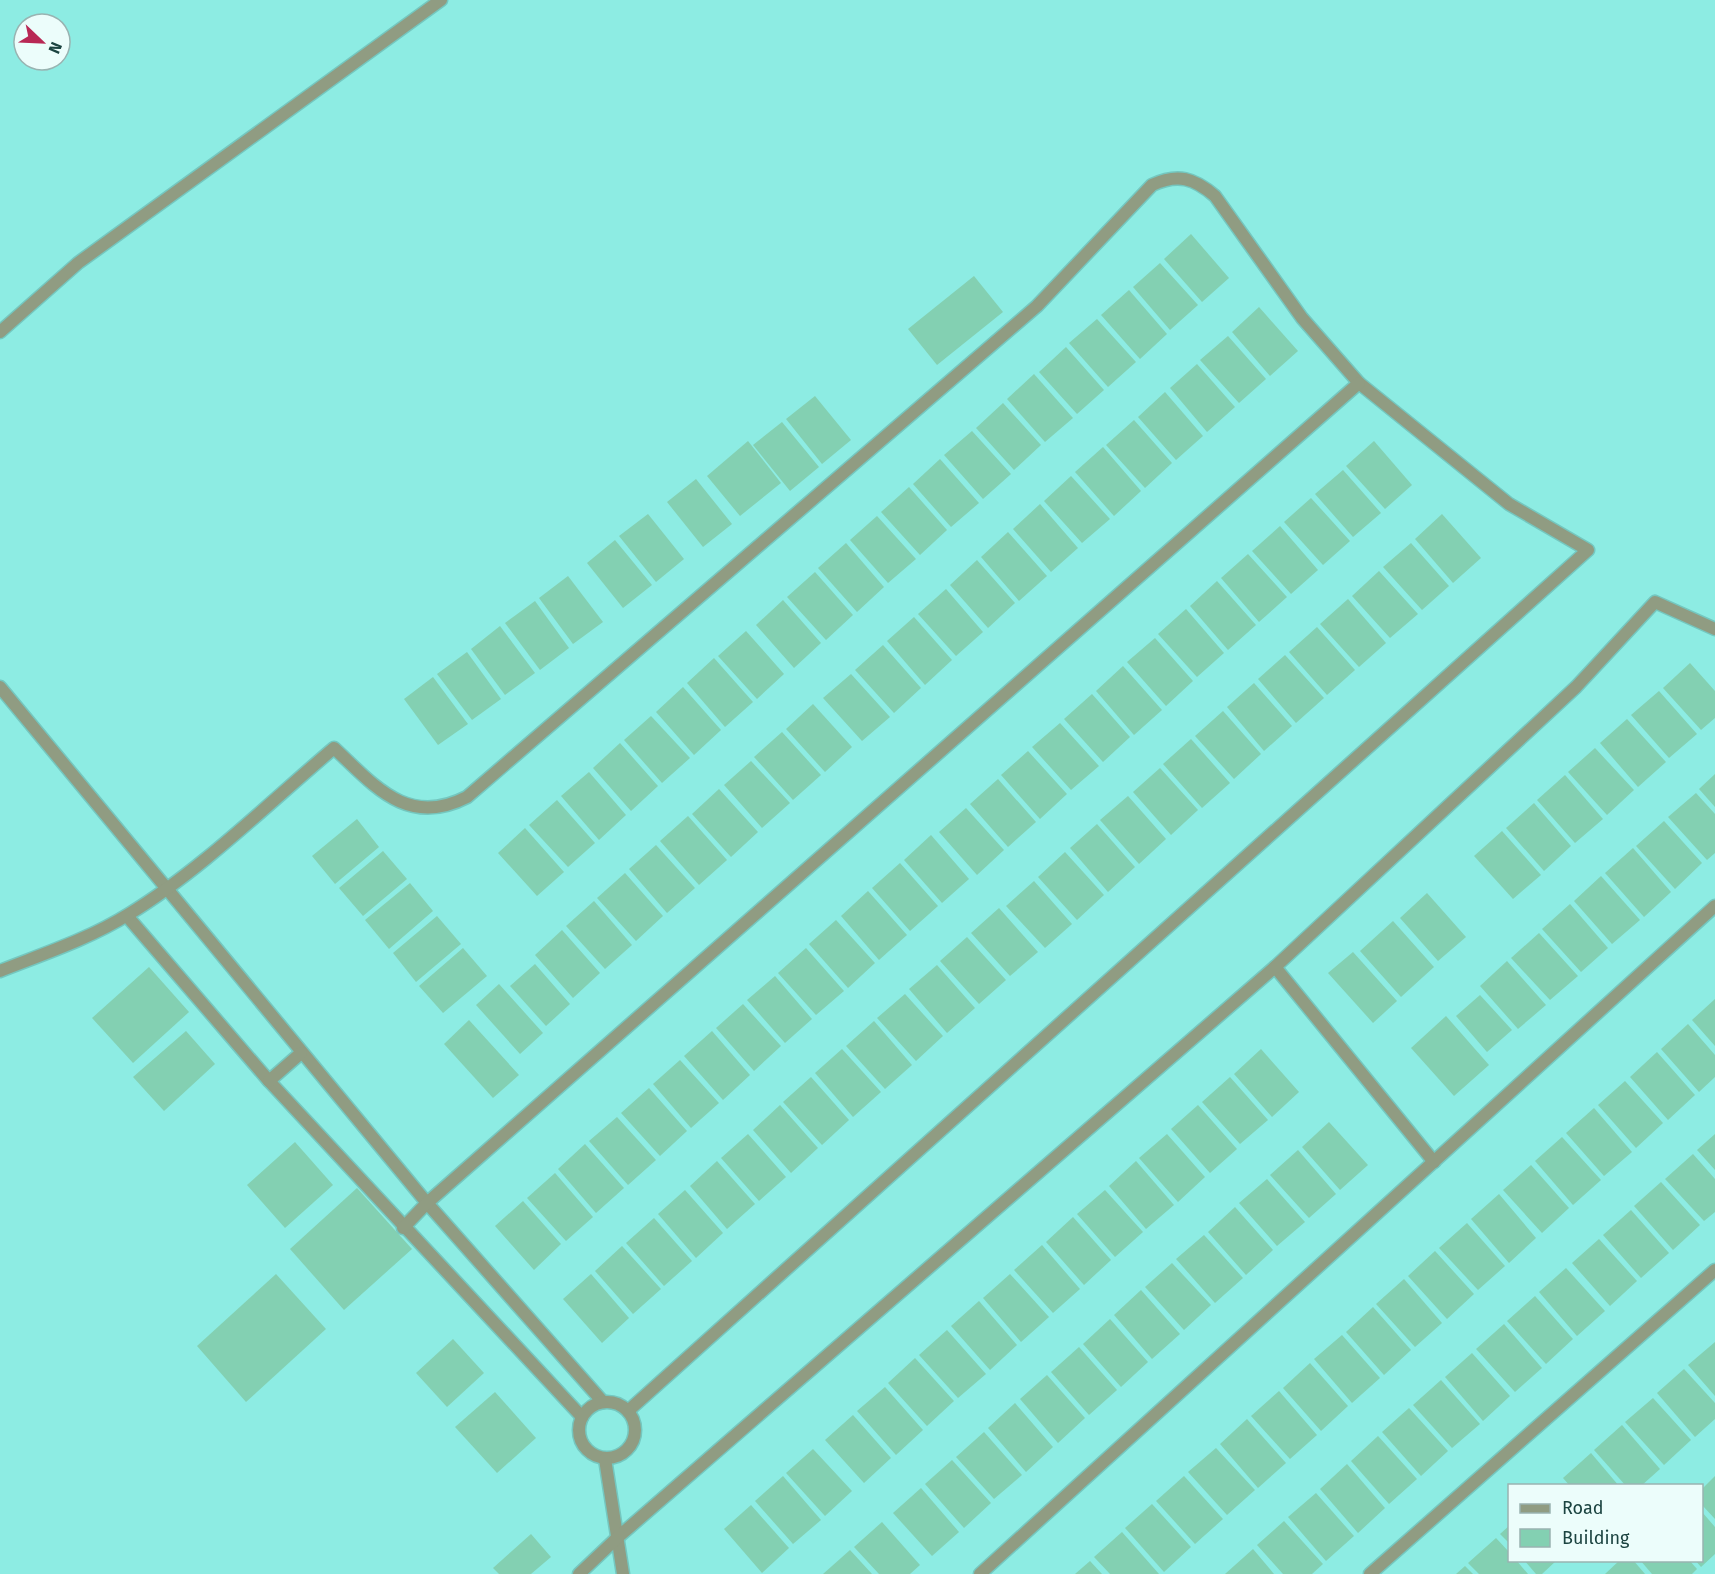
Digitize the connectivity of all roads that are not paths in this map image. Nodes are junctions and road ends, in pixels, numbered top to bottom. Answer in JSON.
{"nodes":[{"id":1,"x":441,"y":0,"type":"edge"},
{"id":2,"x":0,"y":332,"type":"edge"},
{"id":3,"x":1359,"y":383,"type":"junction"},
{"id":4,"x":1715,"y":629,"type":"edge"},
{"id":5,"x":0,"y":687,"type":"edge"},
{"id":6,"x":167,"y":890,"type":"junction"},
{"id":7,"x":1715,"y":906,"type":"edge"},
{"id":8,"x":127,"y":916,"type":"junction"},
{"id":9,"x":1275,"y":967,"type":"junction"},
{"id":10,"x":0,"y":971,"type":"edge"},
{"id":11,"x":302,"y":1053,"type":"junction"},
{"id":12,"x":269,"y":1081,"type":"junction"},
{"id":13,"x":1434,"y":1162,"type":"junction"},
{"id":14,"x":427,"y":1203,"type":"junction"},
{"id":15,"x":403,"y":1227,"type":"junction"},
{"id":16,"x":1715,"y":1270,"type":"edge"},
{"id":17,"x":603,"y":1402,"type":"junction"},
{"id":18,"x":628,"y":1411,"type":"junction"},
{"id":19,"x":582,"y":1418,"type":"junction"},
{"id":20,"x":604,"y":1459,"type":"junction"},
{"id":21,"x":617,"y":1538,"type":"junction"},
{"id":22,"x":579,"y":1574,"type":"edge"},
{"id":23,"x":623,"y":1574,"type":"edge"},
{"id":24,"x":980,"y":1574,"type":"edge"},
{"id":25,"x":1370,"y":1574,"type":"edge"}],
"edges":[{"from":1,"to":2,"type":"street"},
{"from":3,"to":6,"type":"street"},
{"from":3,"to":14,"type":"street"},
{"from":3,"to":18,"type":"street"},
{"from":4,"to":9,"type":"street"},
{"from":5,"to":6,"type":"street"},
{"from":6,"to":8,"type":"street"},
{"from":6,"to":11,"type":"street"},
{"from":7,"to":13,"type":"street"},
{"from":8,"to":10,"type":"street"},
{"from":8,"to":12,"type":"street"},
{"from":9,"to":13,"type":"street"},
{"from":9,"to":21,"type":"street"},
{"from":11,"to":12,"type":"street"},
{"from":11,"to":14,"type":"street"},
{"from":12,"to":15,"type":"street"},
{"from":13,"to":24,"type":"street"},
{"from":14,"to":15,"type":"street"},
{"from":14,"to":17,"type":"street"},
{"from":15,"to":19,"type":"street"},
{"from":16,"to":25,"type":"street"},
{"from":17,"to":18,"type":"street"},
{"from":17,"to":19,"type":"street"},
{"from":18,"to":20,"type":"street"},
{"from":19,"to":20,"type":"street"},
{"from":20,"to":21,"type":"street"},
{"from":21,"to":22,"type":"street"},
{"from":21,"to":23,"type":"street"}]}
